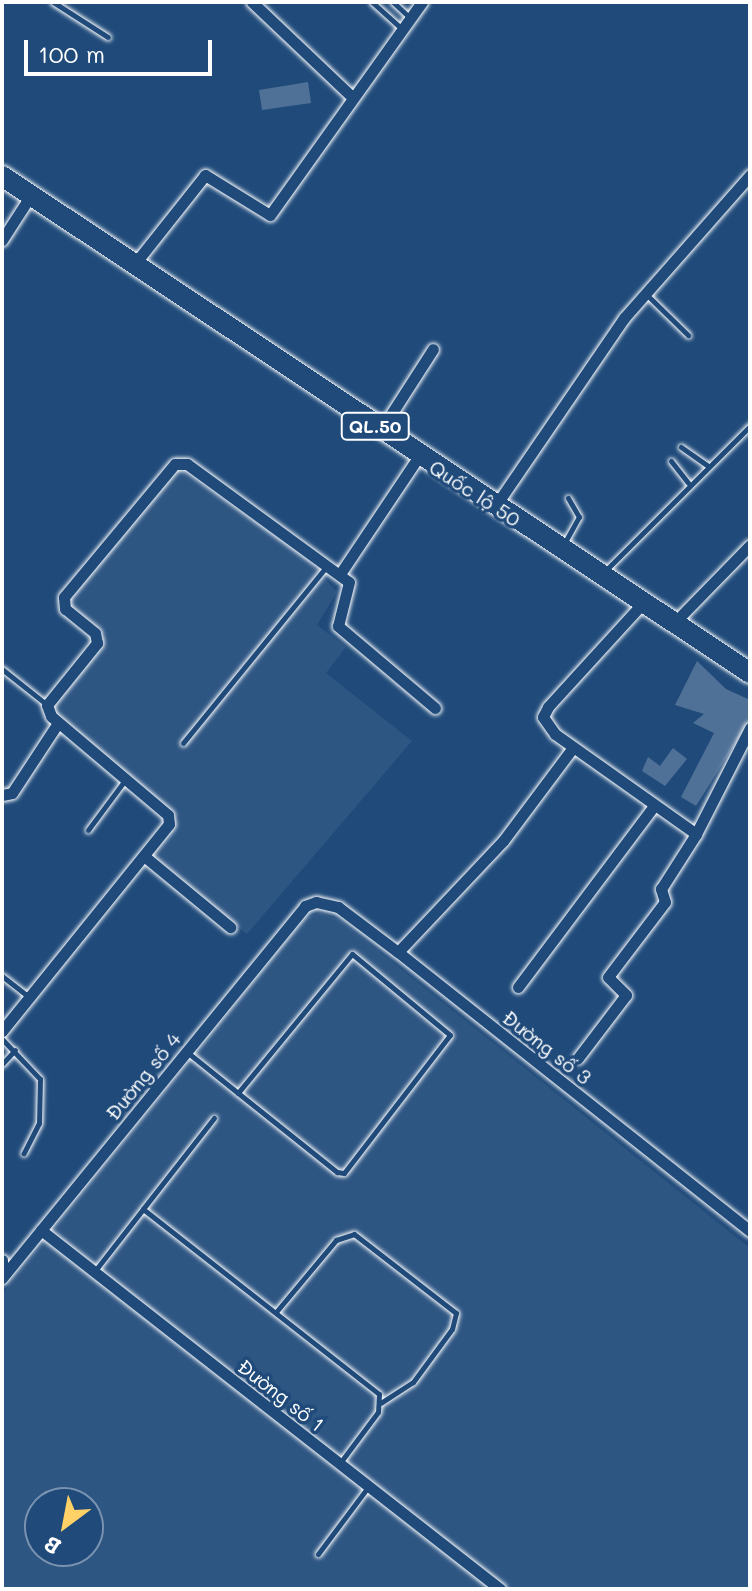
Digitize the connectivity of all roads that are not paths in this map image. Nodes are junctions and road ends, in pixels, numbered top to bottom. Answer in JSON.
{"nodes":[{"id":1,"x":53,"y":2,"type":"edge"},
{"id":2,"x":252,"y":2,"type":"edge"},
{"id":3,"x":372,"y":2,"type":"edge"},
{"id":4,"x":393,"y":2,"type":"edge"},
{"id":5,"x":422,"y":2,"type":"edge"},
{"id":6,"x":409,"y":17,"type":"junction"},
{"id":7,"x":400,"y":27,"type":"junction"},
{"id":8,"x":108,"y":37,"type":"dead end"},
{"id":9,"x":352,"y":97,"type":"junction"},
{"id":10,"x":750,"y":175,"type":"edge"},
{"id":11,"x":2,"y":176,"type":"edge"},
{"id":12,"x":31,"y":195,"type":"junction"},
{"id":13,"x":2,"y":240,"type":"edge"},
{"id":14,"x":133,"y":266,"type":"junction"},
{"id":15,"x":646,"y":293,"type":"junction"},
{"id":16,"x":688,"y":335,"type":"dead end"},
{"id":17,"x":433,"y":349,"type":"dead end"},
{"id":18,"x":750,"y":426,"type":"edge"},
{"id":19,"x":381,"y":431,"type":"junction"},
{"id":20,"x":681,"y":447,"type":"dead end"},
{"id":21,"x":419,"y":456,"type":"junction"},
{"id":22,"x":671,"y":461,"type":"dead end"},
{"id":23,"x":707,"y":465,"type":"junction"},
{"id":24,"x":688,"y":483,"type":"junction"},
{"id":25,"x":568,"y":498,"type":"dead end"},
{"id":26,"x":496,"y":505,"type":"junction"},
{"id":27,"x":750,"y":545,"type":"edge"},
{"id":28,"x":560,"y":549,"type":"junction"},
{"id":29,"x":328,"y":566,"type":"junction"},
{"id":30,"x":340,"y":574,"type":"junction"},
{"id":31,"x":600,"y":577,"type":"junction"},
{"id":32,"x":641,"y":605,"type":"junction"},
{"id":33,"x":672,"y":624,"type":"junction"},
{"id":34,"x":2,"y":669,"type":"edge"},
{"id":35,"x":750,"y":673,"type":"edge"},
{"id":36,"x":47,"y":705,"type":"junction"},
{"id":37,"x":435,"y":708,"type":"dead end"},
{"id":38,"x":58,"y":723,"type":"junction"},
{"id":39,"x":750,"y":728,"type":"edge"},
{"id":40,"x":183,"y":743,"type":"dead end"},
{"id":41,"x":571,"y":750,"type":"junction"},
{"id":42,"x":125,"y":779,"type":"junction"},
{"id":43,"x":2,"y":795,"type":"edge"},
{"id":44,"x":653,"y":807,"type":"junction"},
{"id":45,"x":88,"y":830,"type":"dead end"},
{"id":46,"x":696,"y":834,"type":"junction"},
{"id":47,"x":144,"y":856,"type":"junction"},
{"id":48,"x":316,"y":902,"type":"joint"},
{"id":49,"x":230,"y":927,"type":"dead end"},
{"id":50,"x":398,"y":952,"type":"junction"},
{"id":51,"x":2,"y":976,"type":"edge"},
{"id":52,"x":518,"y":987,"type":"dead end"},
{"id":53,"x":29,"y":997,"type":"junction"},
{"id":54,"x":2,"y":1031,"type":"edge"},
{"id":55,"x":2,"y":1039,"type":"edge"},
{"id":56,"x":15,"y":1050,"type":"junction"},
{"id":57,"x":187,"y":1051,"type":"junction"},
{"id":58,"x":578,"y":1058,"type":"dead end"},
{"id":59,"x":2,"y":1064,"type":"edge"},
{"id":60,"x":238,"y":1093,"type":"junction"},
{"id":61,"x":214,"y":1118,"type":"dead end"},
{"id":62,"x":24,"y":1153,"type":"dead end"},
{"id":63,"x":143,"y":1209,"type":"junction"},
{"id":64,"x":41,"y":1230,"type":"junction"},
{"id":65,"x":750,"y":1231,"type":"edge"},
{"id":66,"x":94,"y":1272,"type":"junction"},
{"id":67,"x":2,"y":1278,"type":"edge"},
{"id":68,"x":276,"y":1312,"type":"junction"},
{"id":69,"x":381,"y":1403,"type":"junction"},
{"id":70,"x":340,"y":1464,"type":"junction"},
{"id":71,"x":368,"y":1486,"type":"junction"},
{"id":72,"x":318,"y":1554,"type":"dead end"},
{"id":73,"x":500,"y":1589,"type":"edge"}],
"edges":[{"from":1,"to":8,"type":"lane"},
{"from":2,"to":9,"type":"street"},
{"from":3,"to":7,"type":"lane"},
{"from":4,"to":6,"type":"lane"},
{"from":5,"to":6,"type":"street"},
{"from":6,"to":7,"type":"street"},
{"from":7,"to":9,"type":"street"},
{"from":9,"to":14,"type":"street"},
{"from":10,"to":15,"type":"street"},
{"from":11,"to":12,"type":"highway","name":"Quốc lộ 50","number":"QL.50"},
{"from":12,"to":13,"type":"street"},
{"from":12,"to":14,"type":"highway","name":"Quốc lộ 50","number":"QL.50"},
{"from":14,"to":19,"type":"highway","name":"Quốc lộ 50","number":"QL.50"},
{"from":15,"to":16,"type":"lane"},
{"from":15,"to":26,"type":"street"},
{"from":17,"to":19,"type":"street"},
{"from":18,"to":23,"type":"lane"},
{"from":19,"to":21,"type":"highway","name":"Quốc lộ 50","number":"QL.50"},
{"from":20,"to":23,"type":"lane"},
{"from":21,"to":26,"type":"highway","name":"Quốc lộ 50","number":"QL.50"},
{"from":21,"to":30,"type":"street"},
{"from":22,"to":24,"type":"lane"},
{"from":23,"to":24,"type":"lane"},
{"from":24,"to":31,"type":"lane"},
{"from":25,"to":28,"type":"lane"},
{"from":26,"to":28,"type":"highway","name":"Quốc lộ 50","number":"QL.50"},
{"from":27,"to":33,"type":"street"},
{"from":28,"to":31,"type":"highway","name":"Quốc lộ 50","number":"QL.50"},
{"from":29,"to":30,"type":"street"},
{"from":29,"to":36,"type":"street"},
{"from":29,"to":40,"type":"lane"},
{"from":30,"to":37,"type":"street"},
{"from":31,"to":32,"type":"highway","name":"Quốc lộ 50","number":"QL.50"},
{"from":32,"to":33,"type":"highway","name":"Quốc lộ 50","number":"QL.50"},
{"from":32,"to":41,"type":"street"},
{"from":33,"to":35,"type":"highway","name":"Quốc lộ 50","number":"QL.50"},
{"from":34,"to":36,"type":"lane"},
{"from":36,"to":38,"type":"street"},
{"from":38,"to":42,"type":"street"},
{"from":38,"to":43,"type":"street"},
{"from":39,"to":46,"type":"street"},
{"from":41,"to":44,"type":"street"},
{"from":41,"to":50,"type":"street"},
{"from":42,"to":45,"type":"lane"},
{"from":42,"to":47,"type":"street"},
{"from":44,"to":46,"type":"street"},
{"from":44,"to":52,"type":"street"},
{"from":46,"to":58,"type":"street"},
{"from":47,"to":49,"type":"street"},
{"from":47,"to":53,"type":"street"},
{"from":48,"to":50,"type":"street","name":"Đường số 3"},
{"from":48,"to":57,"type":"street","name":"Đường số 4"},
{"from":50,"to":65,"type":"street","name":"Đường số 3"},
{"from":51,"to":53,"type":"lane"},
{"from":53,"to":54,"type":"street"},
{"from":55,"to":56,"type":"lane"},
{"from":56,"to":59,"type":"lane"},
{"from":56,"to":62,"type":"lane"},
{"from":57,"to":60,"type":"lane"},
{"from":57,"to":64,"type":"street","name":"Đường số 4"},
{"from":60,"to":60,"type":"lane"},
{"from":61,"to":63,"type":"lane"},
{"from":63,"to":66,"type":"lane"},
{"from":63,"to":68,"type":"lane"},
{"from":64,"to":66,"type":"street","name":"Đường số 1"},
{"from":64,"to":67,"type":"street","name":"Đường số 4"},
{"from":66,"to":70,"type":"street","name":"Đường số 1"},
{"from":68,"to":69,"type":"lane"},
{"from":68,"to":69,"type":"lane"},
{"from":69,"to":70,"type":"lane"},
{"from":70,"to":71,"type":"street","name":"Đường số 1"},
{"from":71,"to":72,"type":"lane"},
{"from":71,"to":73,"type":"street","name":"Đường số 1"}]}
